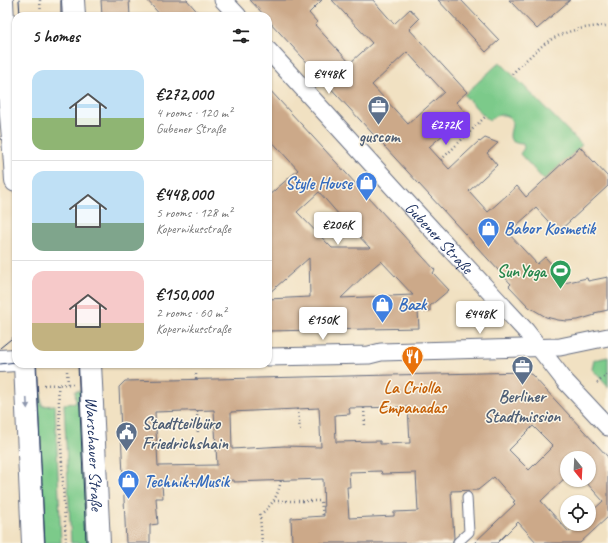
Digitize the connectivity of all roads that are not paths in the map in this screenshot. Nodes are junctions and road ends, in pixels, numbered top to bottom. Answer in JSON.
{"nodes":[{"id":1,"x":2,"y":0,"type":"edge"},
{"id":2,"x":73,"y":0,"type":"edge"},
{"id":3,"x":223,"y":0,"type":"edge"},
{"id":4,"x":74,"y":12,"type":"edge"},
{"id":5,"x":234,"y":12,"type":"edge"},
{"id":6,"x":272,"y":54,"type":"edge"},
{"id":7,"x":12,"y":120,"type":"edge"},
{"id":8,"x":608,"y":337,"type":"edge"},
{"id":9,"x":540,"y":348,"type":"junction"},
{"id":10,"x":272,"y":357,"type":"edge"},
{"id":11,"x":12,"y":360,"type":"edge"},
{"id":12,"x":0,"y":361,"type":"edge"},
{"id":13,"x":25,"y":368,"type":"edge"},
{"id":14,"x":90,"y":368,"type":"edge"},
{"id":15,"x":608,"y":427,"type":"edge"},
{"id":16,"x":467,"y":497,"type":"dead end"},
{"id":17,"x":458,"y":542,"type":"edge"},
{"id":18,"x":34,"y":543,"type":"edge"},
{"id":19,"x":99,"y":543,"type":"edge"}],
"edges":[{"from":1,"to":7,"type":"main road"},
{"from":2,"to":4,"type":"main road"},
{"from":3,"to":5,"type":"street"},
{"from":6,"to":9,"type":"street","name":"Gubener Straße"},
{"from":8,"to":9,"type":"street"},
{"from":9,"to":10,"type":"street"},
{"from":9,"to":15,"type":"street","name":"Gubener Straße"},
{"from":11,"to":12,"type":"main road"},
{"from":13,"to":18,"type":"main road","one_way":true},
{"from":14,"to":19,"type":"main road","name":"Warschauer Straße"},
{"from":16,"to":17,"type":"lane"}]}
